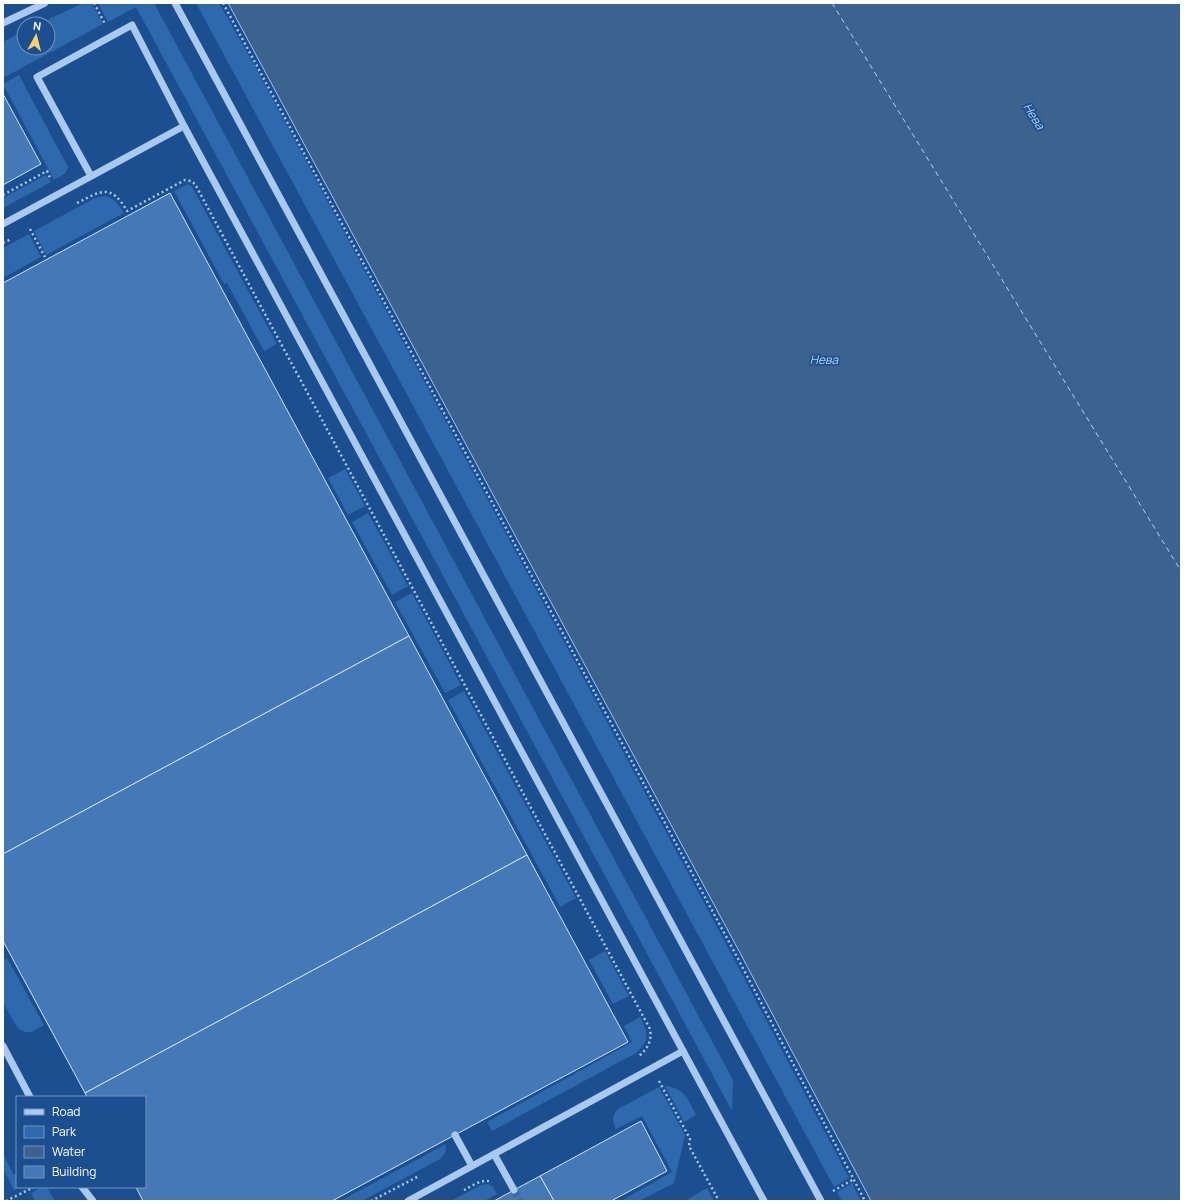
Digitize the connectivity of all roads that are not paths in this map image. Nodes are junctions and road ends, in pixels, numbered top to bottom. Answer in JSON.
{"nodes":[{"id":1,"x":45,"y":3,"type":"edge"},
{"id":2,"x":175,"y":3,"type":"edge"},
{"id":3,"x":3,"y":23,"type":"edge"},
{"id":4,"x":184,"y":126,"type":"junction"},
{"id":5,"x":91,"y":176,"type":"junction"},
{"id":6,"x":3,"y":224,"type":"edge"},
{"id":7,"x":3,"y":1046,"type":"edge"},
{"id":8,"x":683,"y":1051,"type":"junction"},
{"id":9,"x":29,"y":1096,"type":"edge"},
{"id":10,"x":455,"y":1135,"type":"dead end"},
{"id":11,"x":494,"y":1154,"type":"junction"},
{"id":12,"x":472,"y":1166,"type":"junction"},
{"id":13,"x":83,"y":1188,"type":"edge"},
{"id":14,"x":513,"y":1188,"type":"tunnel mouth"},
{"id":15,"x":820,"y":1200,"type":"edge"},
{"id":16,"x":93,"y":1201,"type":"edge"},
{"id":17,"x":408,"y":1201,"type":"edge"},
{"id":18,"x":764,"y":1201,"type":"edge"}],
"edges":[{"from":1,"to":3,"type":"lane"},
{"from":2,"to":15,"type":"lane"},
{"from":4,"to":5,"type":"lane"},
{"from":4,"to":5,"type":"lane"},
{"from":4,"to":8,"type":"lane"},
{"from":5,"to":6,"type":"lane"},
{"from":7,"to":9,"type":"lane"},
{"from":8,"to":11,"type":"lane"},
{"from":8,"to":18,"type":"lane"},
{"from":10,"to":12,"type":"lane"},
{"from":11,"to":12,"type":"lane"},
{"from":11,"to":14,"type":"lane"},
{"from":12,"to":17,"type":"lane"},
{"from":13,"to":16,"type":"lane"}]}
